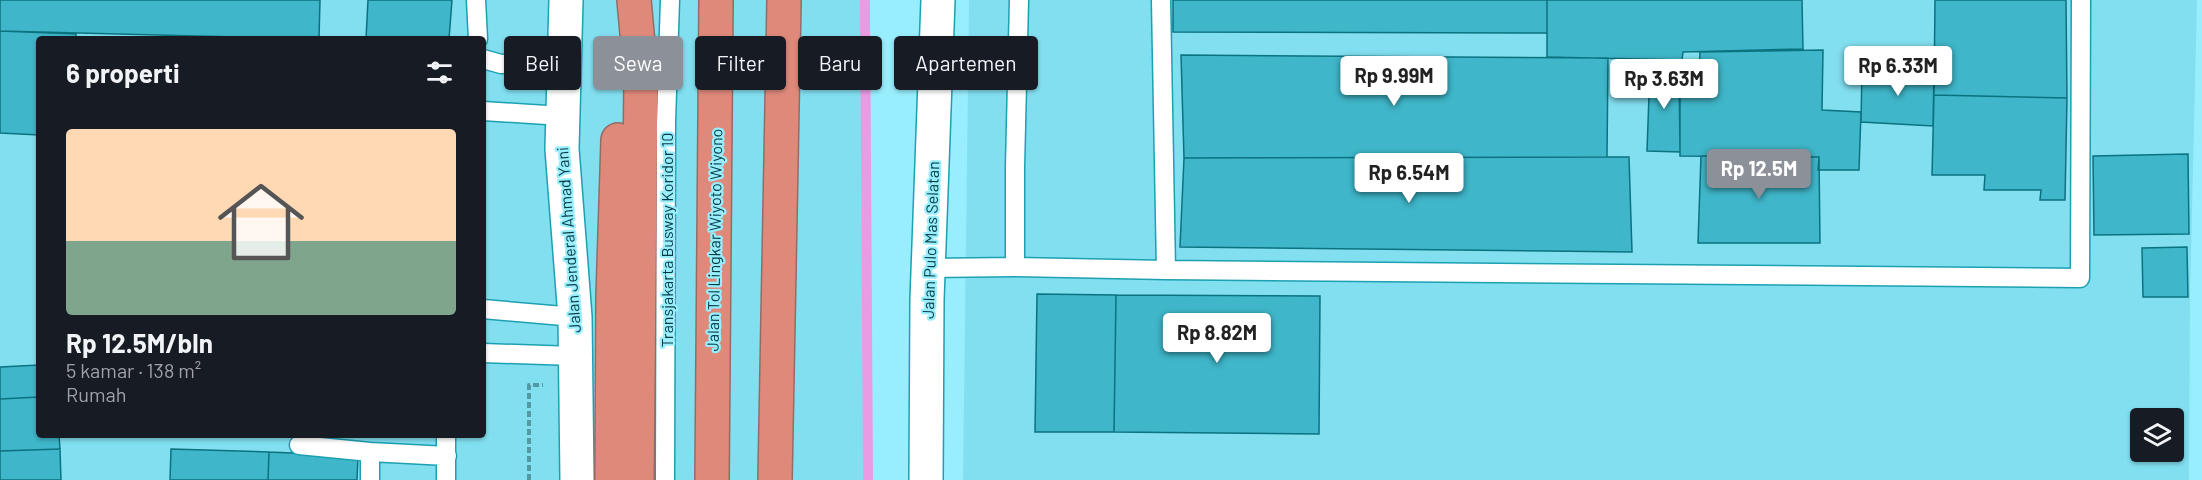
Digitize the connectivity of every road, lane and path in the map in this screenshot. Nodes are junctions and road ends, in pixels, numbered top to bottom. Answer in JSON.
{"nodes":[{"id":1,"x":476,"y":0,"type":"edge"},
{"id":2,"x":566,"y":0,"type":"edge"},
{"id":3,"x":618,"y":0,"type":"edge"},
{"id":4,"x":634,"y":0,"type":"edge"},
{"id":5,"x":654,"y":0,"type":"edge"},
{"id":6,"x":670,"y":0,"type":"edge"},
{"id":7,"x":716,"y":0,"type":"edge"},
{"id":8,"x":725,"y":0,"type":"edge"},
{"id":9,"x":761,"y":0,"type":"edge"},
{"id":10,"x":784,"y":0,"type":"edge"},
{"id":11,"x":938,"y":0,"type":"edge"},
{"id":12,"x":1019,"y":0,"type":"edge"},
{"id":13,"x":1161,"y":0,"type":"edge"},
{"id":14,"x":2081,"y":0,"type":"edge"},
{"id":15,"x":478,"y":36,"type":"edge"},
{"id":16,"x":564,"y":36,"type":"edge"},
{"id":17,"x":486,"y":59,"type":"edge"},
{"id":18,"x":504,"y":64,"type":"edge"},
{"id":19,"x":562,"y":90,"type":"edge"},
{"id":20,"x":486,"y":111,"type":"edge"},
{"id":21,"x":562,"y":116,"type":"junction"},
{"id":22,"x":1015,"y":267,"type":"junction"},
{"id":23,"x":928,"y":268,"type":"junction"},
{"id":24,"x":1166,"y":270,"type":"junction"},
{"id":25,"x":486,"y":309,"type":"edge"},
{"id":26,"x":574,"y":316,"type":"junction"},
{"id":27,"x":486,"y":353,"type":"edge"},
{"id":28,"x":574,"y":356,"type":"junction"},
{"id":29,"x":548,"y":385,"type":"dead end"},
{"id":30,"x":447,"y":438,"type":"edge"},
{"id":31,"x":299,"y":446,"type":"dead end"},
{"id":32,"x":370,"y":452,"type":"junction"},
{"id":33,"x":447,"y":456,"type":"junction"},
{"id":34,"x":370,"y":480,"type":"edge"},
{"id":35,"x":446,"y":480,"type":"edge"},
{"id":36,"x":529,"y":480,"type":"edge"},
{"id":37,"x":577,"y":480,"type":"edge"},
{"id":38,"x":612,"y":480,"type":"edge"},
{"id":39,"x":637,"y":480,"type":"edge"},
{"id":40,"x":651,"y":480,"type":"edge"},
{"id":41,"x":665,"y":480,"type":"edge"},
{"id":42,"x":712,"y":480,"type":"edge"},
{"id":43,"x":721,"y":480,"type":"edge"},
{"id":44,"x":754,"y":480,"type":"edge"},
{"id":45,"x":775,"y":480,"type":"edge"},
{"id":46,"x":926,"y":480,"type":"edge"}],
"edges":[{"from":1,"to":15,"type":"lane"},
{"from":2,"to":16,"type":"main road","name":"Jalan Jenderal Ahmad Yani"},
{"from":3,"to":38,"type":"highway"},
{"from":4,"to":39,"type":"highway"},
{"from":5,"to":40,"type":"highway"},
{"from":6,"to":41,"type":"lane","name":"Transjakarta Busway Koridor 10"},
{"from":7,"to":42,"type":"highway","name":"Jalan Tol Lingkar Wiyoto Wiyono"},
{"from":8,"to":43,"type":"lane"},
{"from":9,"to":44,"type":"highway"},
{"from":10,"to":45,"type":"highway"},
{"from":11,"to":23,"type":"main road","name":"Jalan Pulo Mas Selatan"},
{"from":12,"to":22,"type":"lane"},
{"from":13,"to":24,"type":"lane"},
{"from":14,"to":24,"type":"lane"},
{"from":17,"to":18,"type":"lane"},
{"from":19,"to":21,"type":"main road","name":"Jalan Jenderal Ahmad Yani"},
{"from":20,"to":21,"type":"lane"},
{"from":21,"to":26,"type":"main road","name":"Jalan Jenderal Ahmad Yani"},
{"from":22,"to":23,"type":"lane"},
{"from":22,"to":24,"type":"lane"},
{"from":23,"to":46,"type":"main road","name":"Jalan Pulo Mas Selatan"},
{"from":25,"to":26,"type":"lane"},
{"from":26,"to":28,"type":"main road","name":"Jalan Jenderal Ahmad Yani"},
{"from":27,"to":28,"type":"lane"},
{"from":28,"to":37,"type":"main road","name":"Jalan Jenderal Ahmad Yani"},
{"from":29,"to":36,"type":"path"},
{"from":30,"to":33,"type":"lane"},
{"from":31,"to":32,"type":"lane"},
{"from":32,"to":33,"type":"lane"},
{"from":32,"to":34,"type":"lane"},
{"from":33,"to":35,"type":"lane"}]}
